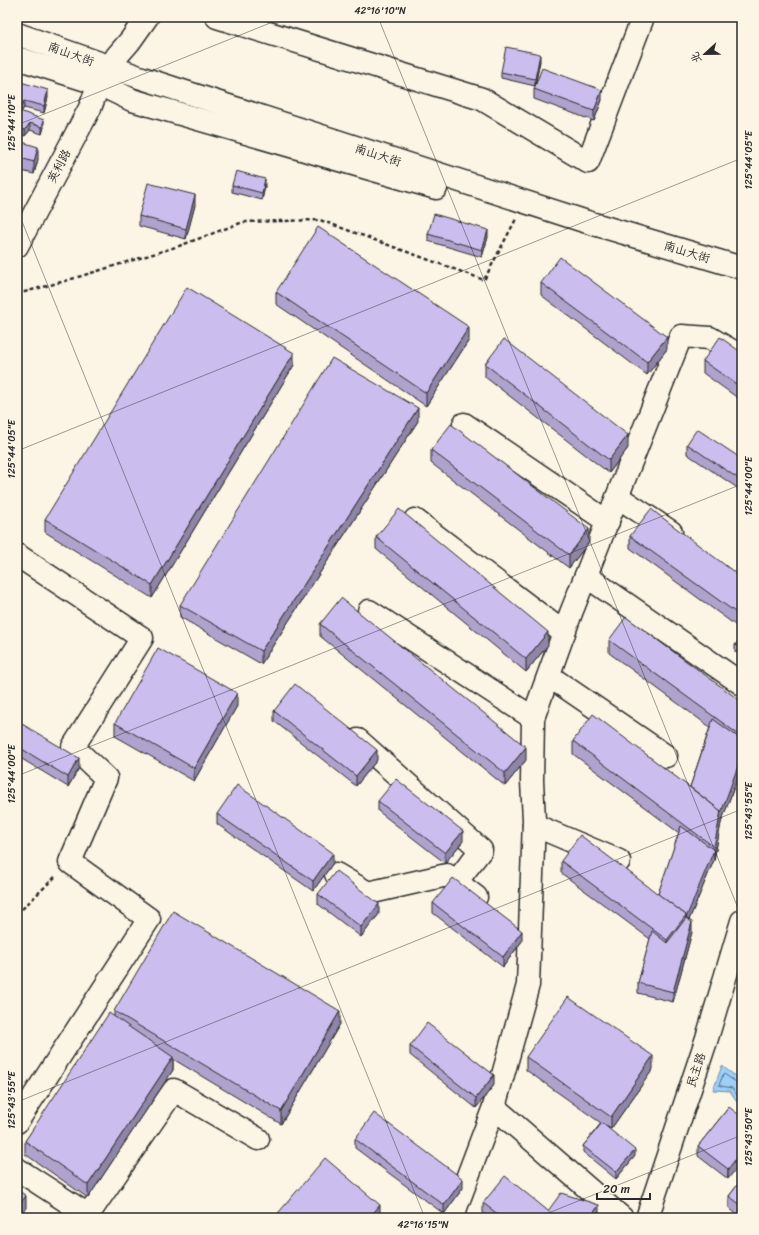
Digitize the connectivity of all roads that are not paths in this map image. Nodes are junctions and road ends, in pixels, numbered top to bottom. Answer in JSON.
{"nodes":[{"id":1,"x":147,"y":17,"type":"edge"},
{"id":2,"x":217,"y":17,"type":"edge"},
{"id":3,"x":642,"y":17,"type":"edge"},
{"id":4,"x":17,"y":34,"type":"edge"},
{"id":5,"x":17,"y":58,"type":"edge"},
{"id":6,"x":105,"y":76,"type":"junction"},
{"id":7,"x":17,"y":246,"type":"edge"},
{"id":8,"x":742,"y":268,"type":"edge"},
{"id":9,"x":742,"y":283,"type":"edge"},
{"id":10,"x":658,"y":335,"type":"edge"},
{"id":11,"x":676,"y":350,"type":"junction"},
{"id":12,"x":742,"y":357,"type":"edge"},
{"id":13,"x":464,"y":424,"type":"dead end"},
{"id":14,"x":618,"y":497,"type":"junction"},
{"id":15,"x":415,"y":520,"type":"edge"},
{"id":16,"x":608,"y":522,"type":"junction"},
{"id":17,"x":687,"y":543,"type":"edge"},
{"id":18,"x":17,"y":555,"type":"edge"},
{"id":19,"x":586,"y":576,"type":"junction"},
{"id":20,"x":369,"y":610,"type":"dead end"},
{"id":21,"x":564,"y":633,"type":"junction"},
{"id":22,"x":549,"y":676,"type":"junction"},
{"id":23,"x":742,"y":684,"type":"edge"},
{"id":24,"x":534,"y":718,"type":"junction"},
{"id":25,"x":358,"y":740,"type":"edge"},
{"id":26,"x":666,"y":756,"type":"dead end"},
{"id":27,"x":534,"y":825,"type":"junction"},
{"id":28,"x":619,"y":861,"type":"dead end"},
{"id":29,"x":336,"y":874,"type":"edge"},
{"id":30,"x":456,"y":882,"type":"junction"},
{"id":31,"x":493,"y":910,"type":"edge"},
{"id":32,"x":742,"y":921,"type":"edge"},
{"id":33,"x":511,"y":924,"type":"edge"},
{"id":34,"x":530,"y":938,"type":"junction"},
{"id":35,"x":494,"y":1107,"type":"junction"},
{"id":36,"x":17,"y":1122,"type":"edge"},
{"id":37,"x":258,"y":1139,"type":"dead end"},
{"id":38,"x":17,"y":1169,"type":"edge"},
{"id":39,"x":452,"y":1218,"type":"edge"},
{"id":40,"x":622,"y":1218,"type":"edge"},
{"id":41,"x":647,"y":1218,"type":"edge"}],
"edges":[{"from":1,"to":6,"type":"street","name":"英利路"},
{"from":2,"to":3,"type":"street"},
{"from":4,"to":6,"type":"street","name":"南山大街"},
{"from":5,"to":6,"type":"street","name":"南山大街"},
{"from":6,"to":7,"type":"street","name":"英利路"},
{"from":6,"to":8,"type":"street","name":"南山大街"},
{"from":6,"to":9,"type":"street","name":"南山大街"},
{"from":10,"to":11,"type":"street"},
{"from":11,"to":12,"type":"street"},
{"from":11,"to":14,"type":"street"},
{"from":13,"to":16,"type":"street"},
{"from":14,"to":16,"type":"street"},
{"from":14,"to":17,"type":"street"},
{"from":15,"to":21,"type":"street"},
{"from":16,"to":19,"type":"street"},
{"from":18,"to":36,"type":"street"},
{"from":19,"to":21,"type":"street"},
{"from":19,"to":23,"type":"street"},
{"from":20,"to":24,"type":"street"},
{"from":21,"to":22,"type":"street"},
{"from":22,"to":24,"type":"street"},
{"from":22,"to":26,"type":"street"},
{"from":24,"to":27,"type":"street"},
{"from":25,"to":30,"type":"street"},
{"from":27,"to":28,"type":"street"},
{"from":27,"to":34,"type":"street"},
{"from":29,"to":30,"type":"street"},
{"from":30,"to":31,"type":"street"},
{"from":32,"to":41,"type":"street","name":"民主路"},
{"from":33,"to":34,"type":"street"},
{"from":34,"to":35,"type":"street"},
{"from":35,"to":39,"type":"street"},
{"from":35,"to":40,"type":"street"},
{"from":37,"to":38,"type":"street"}]}
